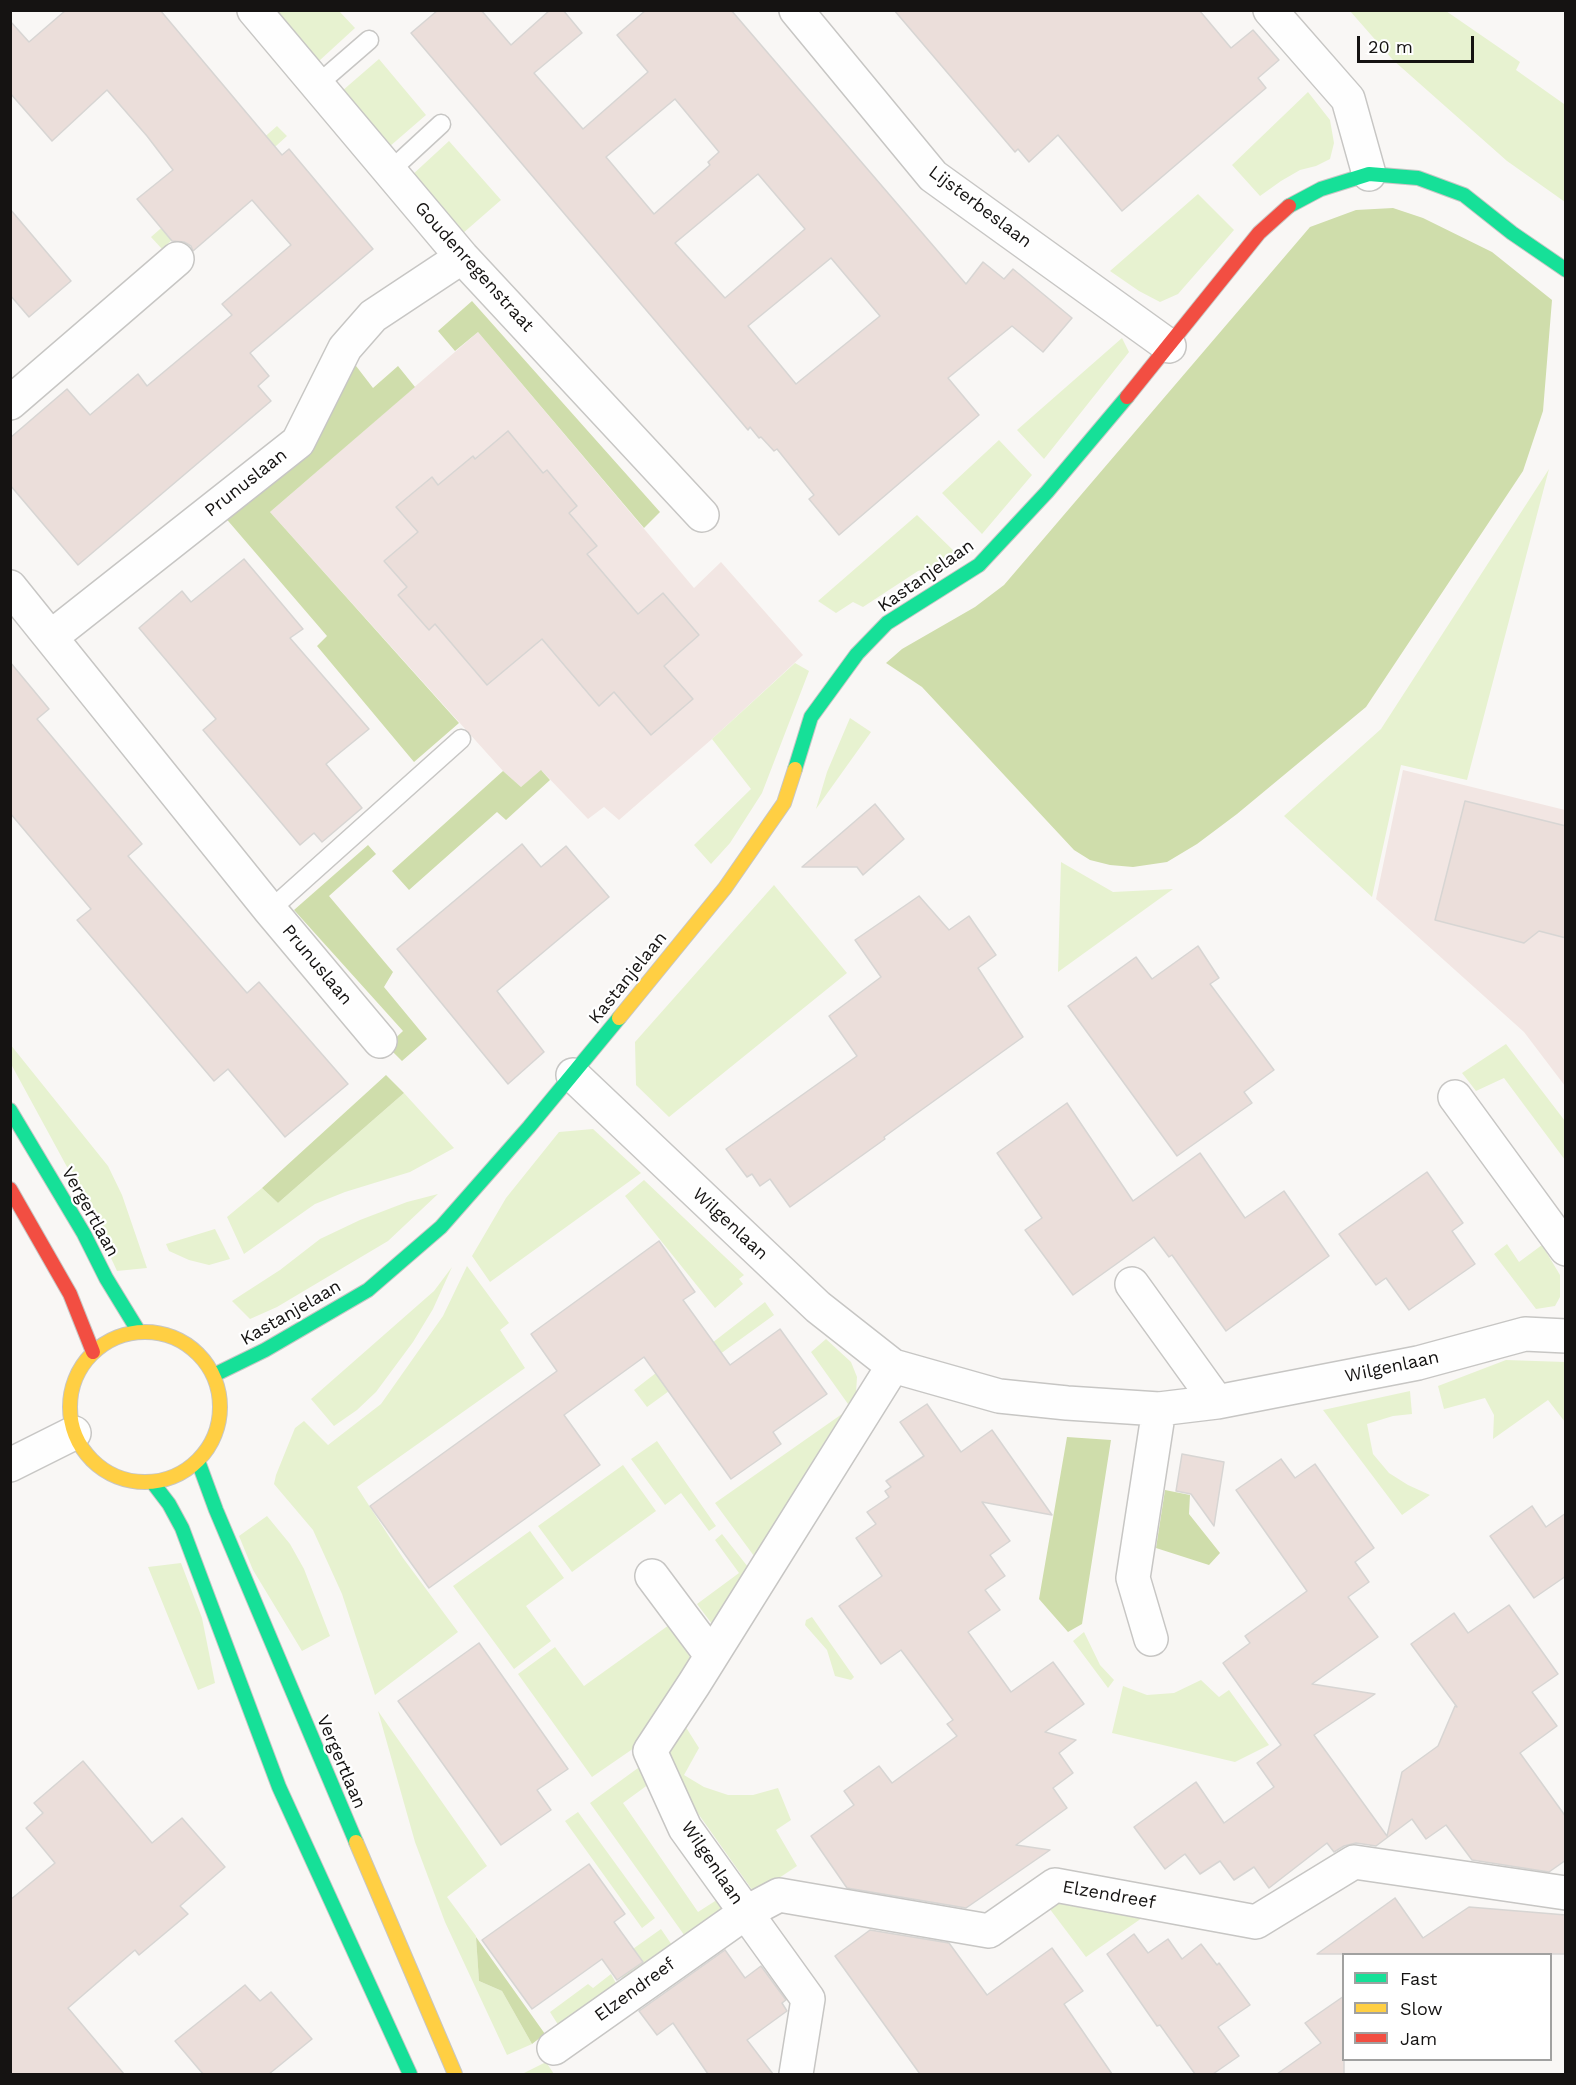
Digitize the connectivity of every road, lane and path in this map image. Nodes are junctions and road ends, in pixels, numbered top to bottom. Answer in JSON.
{"nodes":[{"id":1,"x":254,"y":10,"type":"edge"},
{"id":2,"x":796,"y":10,"type":"edge"},
{"id":3,"x":1270,"y":10,"type":"edge"},
{"id":4,"x":369,"y":40,"type":"dead end"},
{"id":5,"x":317,"y":85,"type":"junction"},
{"id":6,"x":441,"y":124,"type":"dead end"},
{"id":7,"x":390,"y":171,"type":"junction"},
{"id":8,"x":1369,"y":174,"type":"junction"},
{"id":9,"x":462,"y":257,"type":"junction"},
{"id":10,"x":177,"y":259,"type":"dead end"},
{"id":11,"x":1566,"y":270,"type":"edge"},
{"id":12,"x":1169,"y":346,"type":"junction"},
{"id":13,"x":14,"y":392,"type":"edge"},
{"id":14,"x":702,"y":515,"type":"dead end"},
{"id":15,"x":10,"y":587,"type":"edge"},
{"id":16,"x":51,"y":637,"type":"junction"},
{"id":17,"x":461,"y":739,"type":"dead end"},
{"id":18,"x":270,"y":910,"type":"junction"},
{"id":19,"x":380,"y":1041,"type":"dead end"},
{"id":20,"x":573,"y":1075,"type":"junction"},
{"id":21,"x":1455,"y":1097,"type":"dead end"},
{"id":22,"x":10,"y":1110,"type":"edge"},
{"id":23,"x":10,"y":1189,"type":"edge"},
{"id":24,"x":1566,"y":1249,"type":"edge"},
{"id":25,"x":1132,"y":1284,"type":"dead end"},
{"id":26,"x":139,"y":1332,"type":"junction"},
{"id":27,"x":1566,"y":1336,"type":"edge"},
{"id":28,"x":93,"y":1352,"type":"junction"},
{"id":29,"x":893,"y":1366,"type":"junction"},
{"id":30,"x":214,"y":1375,"type":"junction"},
{"id":31,"x":1217,"y":1402,"type":"junction"},
{"id":32,"x":1159,"y":1409,"type":"junction"},
{"id":33,"x":74,"y":1433,"type":"junction"},
{"id":34,"x":198,"y":1461,"type":"junction"},
{"id":35,"x":10,"y":1465,"type":"edge"},
{"id":36,"x":153,"y":1483,"type":"junction"},
{"id":37,"x":652,"y":1576,"type":"dead end"},
{"id":38,"x":1151,"y":1639,"type":"dead end"},
{"id":39,"x":711,"y":1655,"type":"junction"},
{"id":40,"x":1566,"y":1893,"type":"edge"},
{"id":41,"x":745,"y":1913,"type":"junction"},
{"id":42,"x":554,"y":2048,"type":"dead end"},
{"id":43,"x":410,"y":2074,"type":"edge"},
{"id":44,"x":455,"y":2074,"type":"edge"},
{"id":45,"x":796,"y":2074,"type":"edge"}],
"edges":[{"from":1,"to":5,"type":"street","name":"Goudenregenstraat"},
{"from":2,"to":12,"type":"street","name":"Lijsterbeslaan"},
{"from":3,"to":8,"type":"street"},
{"from":4,"to":5,"type":"lane"},
{"from":5,"to":7,"type":"street","name":"Goudenregenstraat"},
{"from":6,"to":7,"type":"lane"},
{"from":7,"to":9,"type":"street","name":"Goudenregenstraat"},
{"from":8,"to":11,"type":"street","name":"Kastanjelaan"},
{"from":8,"to":12,"type":"street","name":"Kastanjelaan"},
{"from":9,"to":14,"type":"street","name":"Goudenregenstraat"},
{"from":9,"to":16,"type":"street","name":"Prunuslaan"},
{"from":10,"to":13,"type":"street"},
{"from":12,"to":20,"type":"street","name":"Kastanjelaan"},
{"from":15,"to":16,"type":"street","name":"Prunuslaan"},
{"from":16,"to":18,"type":"street","name":"Prunuslaan"},
{"from":17,"to":18,"type":"lane"},
{"from":18,"to":19,"type":"street","name":"Prunuslaan"},
{"from":20,"to":29,"type":"street","name":"Wilgenlaan"},
{"from":20,"to":30,"type":"street","name":"Kastanjelaan"},
{"from":21,"to":24,"type":"street"},
{"from":22,"to":26,"type":"street","name":"Vergertlaan"},
{"from":23,"to":28,"type":"street"},
{"from":25,"to":31,"type":"street"},
{"from":26,"to":28,"type":"street"},
{"from":26,"to":30,"type":"street"},
{"from":27,"to":31,"type":"street","name":"Wilgenlaan"},
{"from":28,"to":33,"type":"street"},
{"from":29,"to":32,"type":"street","name":"Wilgenlaan"},
{"from":29,"to":39,"type":"street","name":"Wilgenlaan"},
{"from":30,"to":34,"type":"street"},
{"from":31,"to":32,"type":"street","name":"Wilgenlaan"},
{"from":32,"to":38,"type":"street"},
{"from":33,"to":35,"type":"street"},
{"from":33,"to":36,"type":"street"},
{"from":34,"to":36,"type":"street"},
{"from":34,"to":44,"type":"street","name":"Vergertlaan"},
{"from":36,"to":43,"type":"street"},
{"from":37,"to":39,"type":"street"},
{"from":39,"to":41,"type":"street","name":"Wilgenlaan"},
{"from":40,"to":41,"type":"street","name":"Elzendreef"},
{"from":41,"to":42,"type":"street","name":"Elzendreef"},
{"from":41,"to":45,"type":"street","name":"Wilgenlaan"}]}
